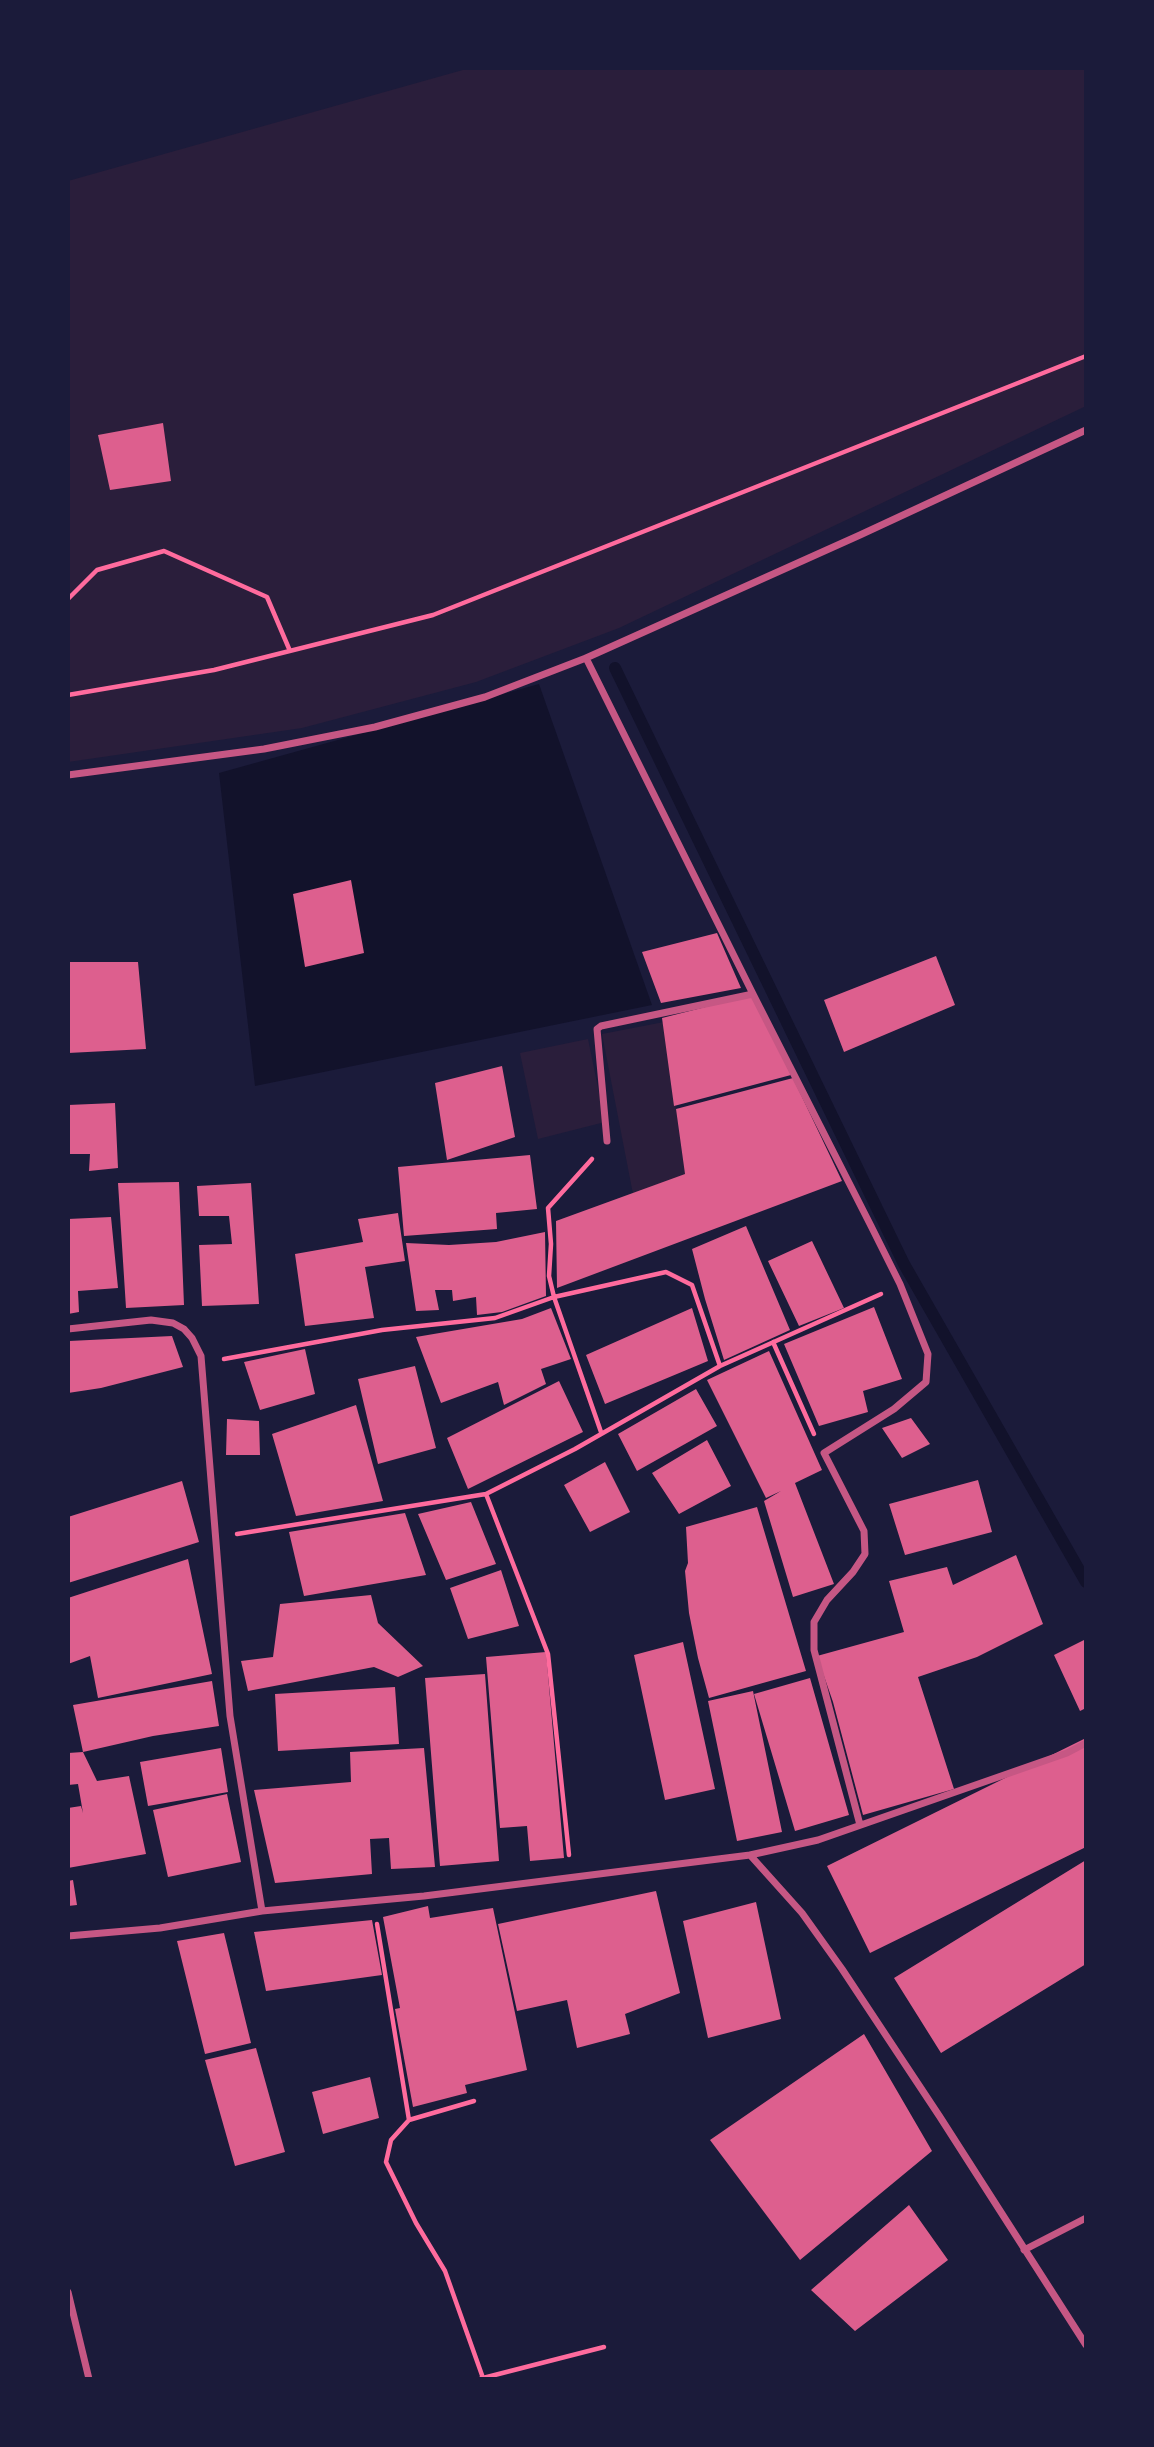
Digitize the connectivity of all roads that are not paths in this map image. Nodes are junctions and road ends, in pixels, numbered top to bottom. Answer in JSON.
{"nodes":[{"id":1,"x":1086,"y":430,"type":"edge"},
{"id":2,"x":586,"y":658,"type":"junction"},
{"id":3,"x":68,"y":775,"type":"edge"},
{"id":4,"x":753,"y":994,"type":"junction"},
{"id":5,"x":607,"y":1142,"type":"road end"},
{"id":6,"x":68,"y":1329,"type":"edge"},
{"id":7,"x":1086,"y":1743,"type":"edge"},
{"id":8,"x":860,"y":1825,"type":"junction"},
{"id":9,"x":750,"y":1855,"type":"junction"},
{"id":10,"x":262,"y":1911,"type":"junction"},
{"id":11,"x":68,"y":1936,"type":"edge"},
{"id":12,"x":1086,"y":2218,"type":"edge"},
{"id":13,"x":1024,"y":2249,"type":"junction"},
{"id":14,"x":68,"y":2292,"type":"edge"},
{"id":15,"x":1086,"y":2344,"type":"edge"},
{"id":16,"x":89,"y":2379,"type":"edge"}],
"edges":[{"from":1,"to":2,"type":"street"},
{"from":2,"to":3,"type":"street"},
{"from":2,"to":4,"type":"street"},
{"from":4,"to":5,"type":"street"},
{"from":4,"to":8,"type":"street"},
{"from":6,"to":10,"type":"street"},
{"from":7,"to":8,"type":"street"},
{"from":8,"to":9,"type":"street"},
{"from":9,"to":10,"type":"street"},
{"from":9,"to":13,"type":"street"},
{"from":10,"to":11,"type":"street"},
{"from":12,"to":13,"type":"street"},
{"from":13,"to":15,"type":"street"},
{"from":14,"to":16,"type":"street"}]}
